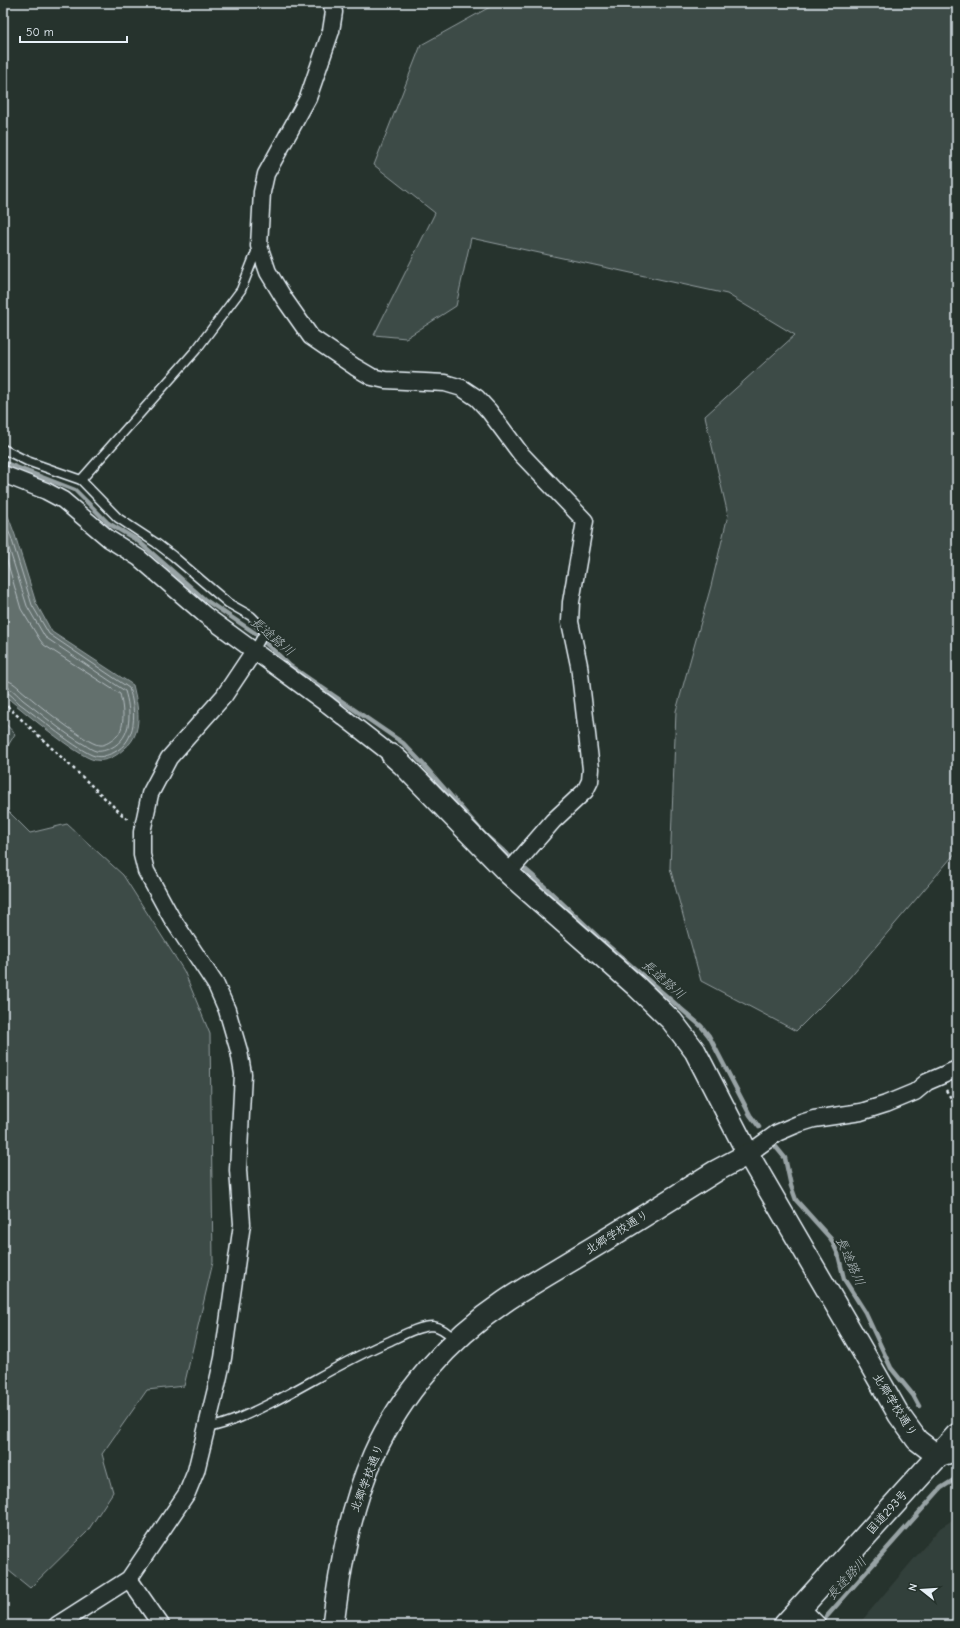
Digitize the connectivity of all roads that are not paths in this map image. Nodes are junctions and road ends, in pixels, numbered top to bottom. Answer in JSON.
{"nodes":[{"id":1,"x":331,"y":3,"type":"edge"},
{"id":2,"x":259,"y":246,"type":"junction"},
{"id":3,"x":3,"y":449,"type":"edge"},
{"id":4,"x":3,"y":474,"type":"edge"},
{"id":5,"x":81,"y":480,"type":"junction"},
{"id":6,"x":254,"y":651,"type":"junction"},
{"id":7,"x":392,"y":755,"type":"joint"},
{"id":8,"x":508,"y":873,"type":"junction"},
{"id":9,"x":957,"y":1069,"type":"edge"},
{"id":10,"x":748,"y":1154,"type":"junction"},
{"id":11,"x":456,"y":1341,"type":"junction"},
{"id":12,"x":207,"y":1428,"type":"junction"},
{"id":13,"x":957,"y":1435,"type":"edge"},
{"id":14,"x":948,"y":1453,"type":"edge"},
{"id":15,"x":129,"y":1579,"type":"junction"},
{"id":16,"x":810,"y":1618,"type":"edge"},
{"id":17,"x":57,"y":1625,"type":"edge"},
{"id":18,"x":162,"y":1625,"type":"edge"},
{"id":19,"x":333,"y":1625,"type":"edge"},
{"id":20,"x":785,"y":1625,"type":"edge"}],
"edges":[{"from":1,"to":2,"type":"street"},
{"from":2,"to":5,"type":"lane"},
{"from":2,"to":8,"type":"street"},
{"from":3,"to":5,"type":"lane"},
{"from":4,"to":6,"type":"street"},
{"from":5,"to":6,"type":"lane"},
{"from":6,"to":7,"type":"street"},
{"from":6,"to":12,"type":"street"},
{"from":7,"to":8,"type":"street"},
{"from":8,"to":10,"type":"street"},
{"from":9,"to":10,"type":"street"},
{"from":10,"to":11,"type":"street","name":"北郷学校通り"},
{"from":10,"to":14,"type":"street","name":"北郷学校通り"},
{"from":11,"to":12,"type":"lane"},
{"from":11,"to":19,"type":"street","name":"北郷学校通り"},
{"from":12,"to":15,"type":"street"},
{"from":13,"to":14,"type":"highway","name":"国道293号"},
{"from":14,"to":16,"type":"highway","name":"国道293号"},
{"from":15,"to":17,"type":"street"},
{"from":15,"to":18,"type":"street"},
{"from":16,"to":20,"type":"highway","name":"国道293号"}]}
